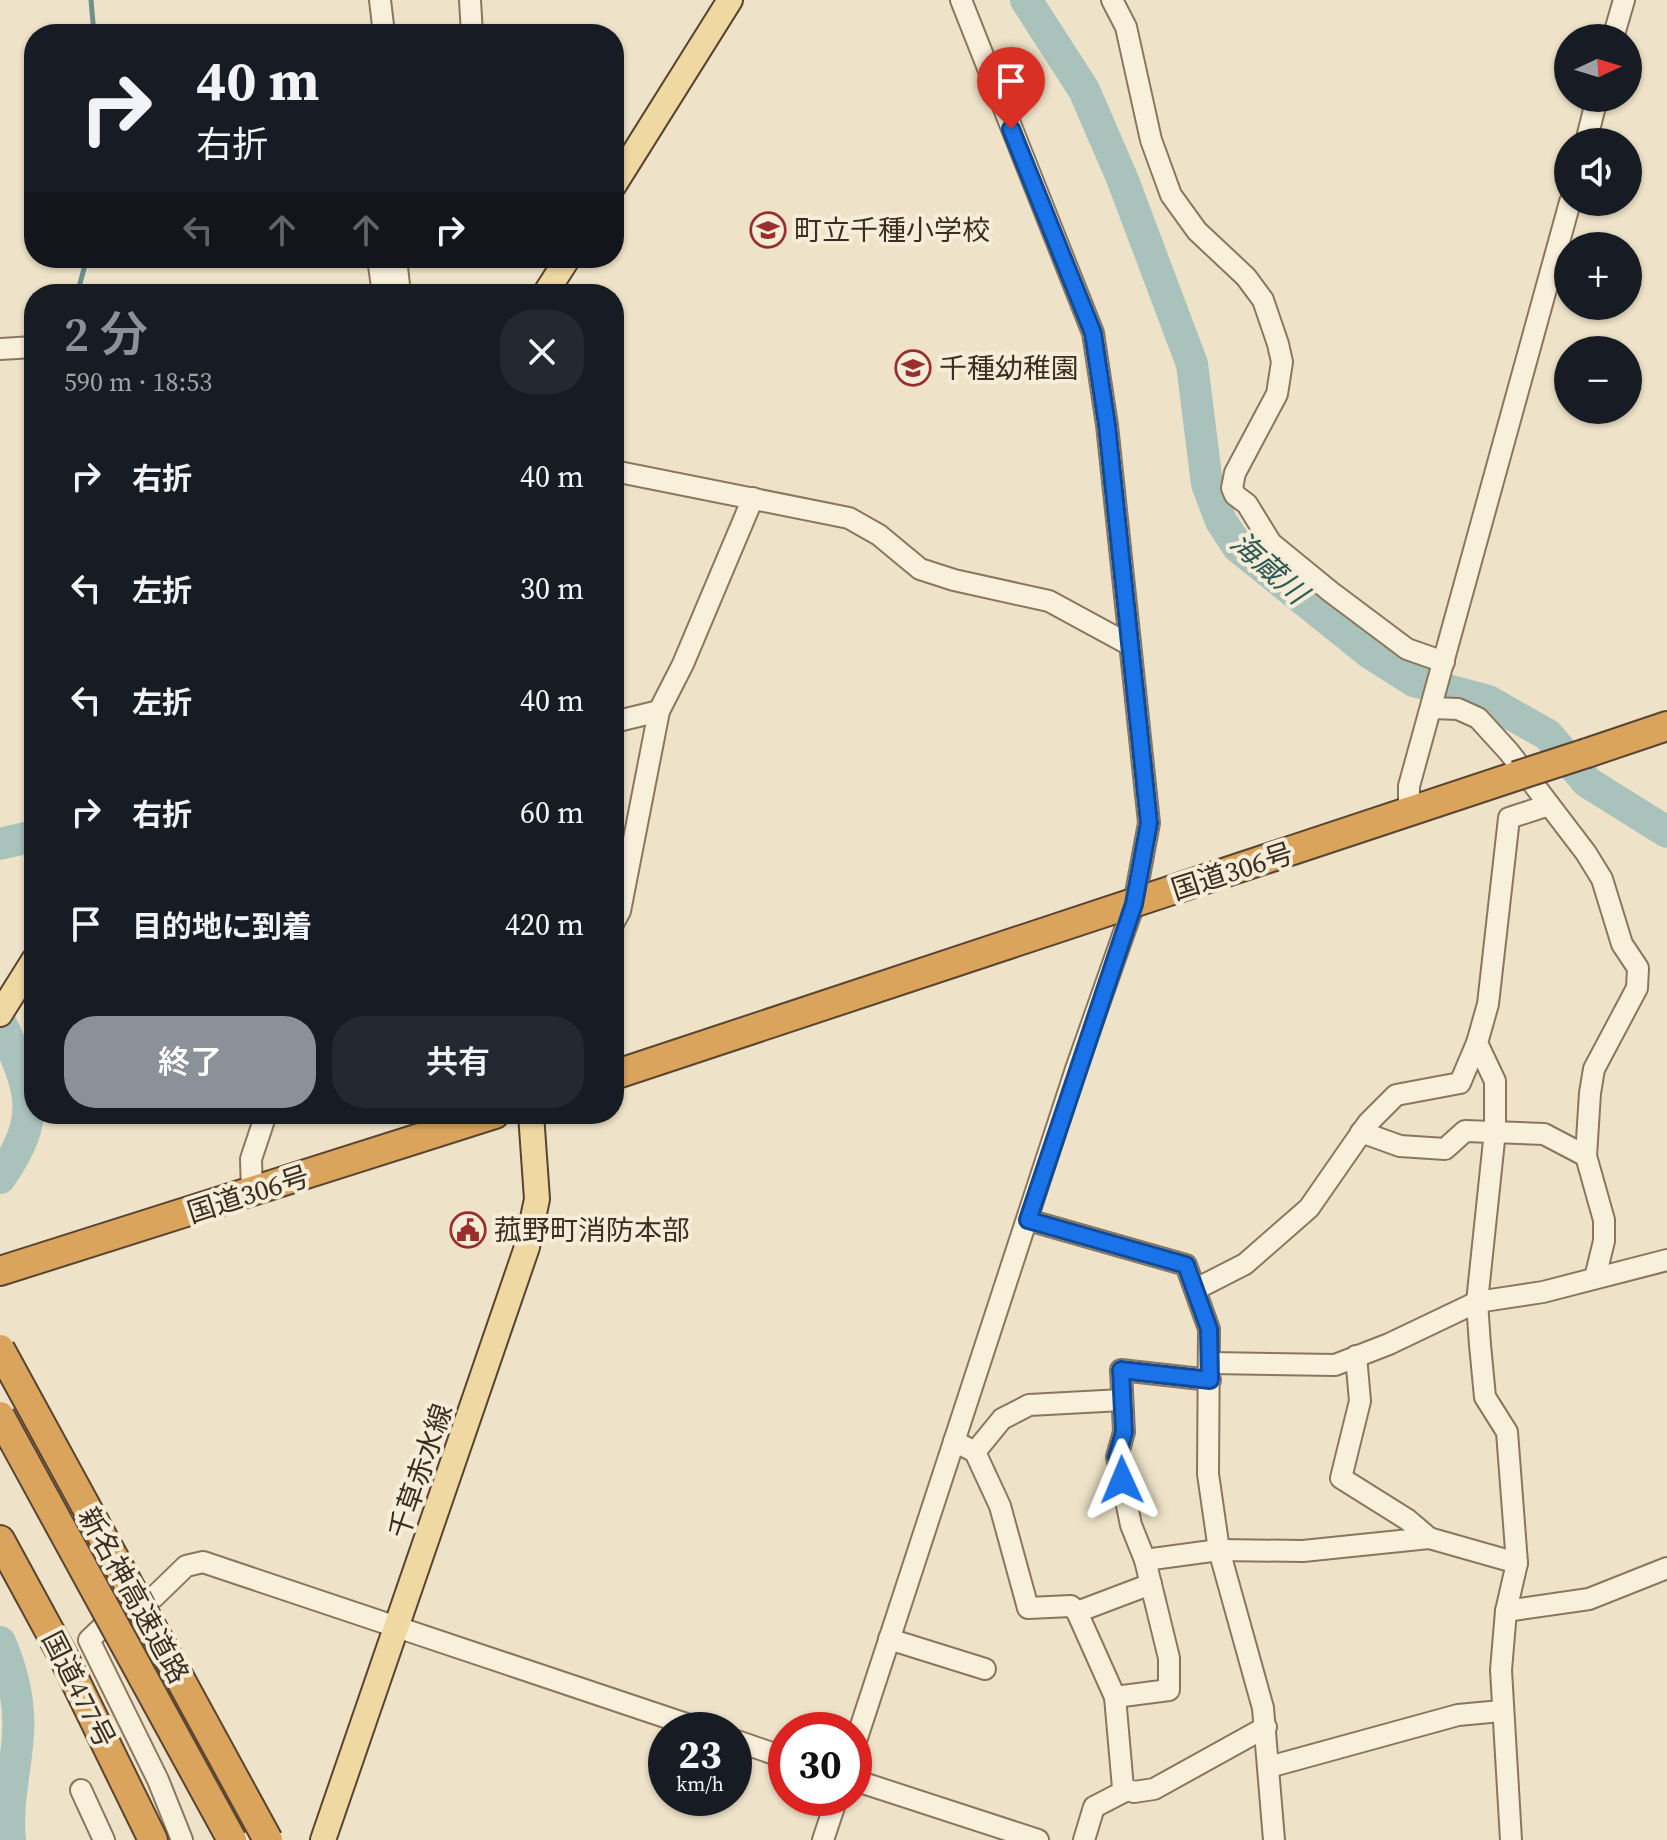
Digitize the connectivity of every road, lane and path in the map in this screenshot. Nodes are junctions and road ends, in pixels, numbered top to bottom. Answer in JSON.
{"nodes":[{"id":1,"x":380,"y":0,"type":"edge"},
{"id":2,"x":470,"y":0,"type":"edge"},
{"id":3,"x":730,"y":0,"type":"edge"},
{"id":4,"x":961,"y":0,"type":"edge"},
{"id":5,"x":1112,"y":0,"type":"edge"},
{"id":6,"x":1624,"y":0,"type":"edge"},
{"id":7,"x":383,"y":24,"type":"edge"},
{"id":8,"x":471,"y":24,"type":"edge"},
{"id":9,"x":1617,"y":24,"type":"edge"},
{"id":10,"x":624,"y":169,"type":"edge"},
{"id":11,"x":1566,"y":216,"type":"edge"},
{"id":12,"x":24,"y":348,"type":"edge"},
{"id":13,"x":0,"y":349,"type":"edge"},
{"id":14,"x":624,"y":473,"type":"edge"},
{"id":15,"x":753,"y":498,"type":"junction"},
{"id":16,"x":1130,"y":645,"type":"junction"},
{"id":17,"x":1443,"y":666,"type":"junction"},
{"id":18,"x":1433,"y":705,"type":"junction"},
{"id":19,"x":659,"y":711,"type":"junction"},
{"id":20,"x":624,"y":720,"type":"edge"},
{"id":21,"x":1667,"y":726,"type":"edge"},
{"id":22,"x":1549,"y":805,"type":"junction"},
{"id":23,"x":1409,"y":812,"type":"junction"},
{"id":24,"x":624,"y":890,"type":"edge"},
{"id":25,"x":1134,"y":904,"type":"junction"},
{"id":26,"x":24,"y":976,"type":"edge"},
{"id":27,"x":4,"y":1008,"type":"edge"},
{"id":28,"x":1477,"y":1043,"type":"junction"},
{"id":29,"x":624,"y":1072,"type":"edge"},
{"id":30,"x":263,"y":1124,"type":"edge"},
{"id":31,"x":465,"y":1124,"type":"edge"},
{"id":32,"x":532,"y":1124,"type":"edge"},
{"id":33,"x":1495,"y":1131,"type":"junction"},
{"id":34,"x":1361,"y":1132,"type":"junction"},
{"id":35,"x":1586,"y":1156,"type":"junction"},
{"id":36,"x":252,"y":1194,"type":"junction"},
{"id":37,"x":1028,"y":1220,"type":"junction"},
{"id":38,"x":1667,"y":1260,"type":"edge"},
{"id":39,"x":0,"y":1271,"type":"edge"},
{"id":40,"x":1595,"y":1278,"type":"junction"},
{"id":41,"x":1196,"y":1289,"type":"junction"},
{"id":42,"x":1477,"y":1302,"type":"junction"},
{"id":43,"x":0,"y":1349,"type":"edge"},
{"id":44,"x":1356,"y":1356,"type":"junction"},
{"id":45,"x":1211,"y":1371,"type":"junction"},
{"id":46,"x":1122,"y":1400,"type":"junction"},
{"id":47,"x":0,"y":1416,"type":"edge"},
{"id":48,"x":954,"y":1441,"type":"junction"},
{"id":49,"x":975,"y":1452,"type":"junction"},
{"id":50,"x":1429,"y":1538,"type":"junction"},
{"id":51,"x":0,"y":1540,"type":"edge"},
{"id":52,"x":1219,"y":1550,"type":"junction"},
{"id":53,"x":1145,"y":1560,"type":"junction"},
{"id":54,"x":1517,"y":1563,"type":"junction"},
{"id":55,"x":1667,"y":1568,"type":"edge"},
{"id":56,"x":1151,"y":1584,"type":"junction"},
{"id":57,"x":1506,"y":1611,"type":"junction"},
{"id":58,"x":1077,"y":1612,"type":"junction"},
{"id":59,"x":398,"y":1627,"type":"junction"},
{"id":60,"x":889,"y":1639,"type":"junction"},
{"id":61,"x":985,"y":1669,"type":"dead end"},
{"id":62,"x":1115,"y":1697,"type":"junction"},
{"id":63,"x":1501,"y":1711,"type":"junction"},
{"id":64,"x":651,"y":1712,"type":"edge"},
{"id":65,"x":865,"y":1712,"type":"edge"},
{"id":66,"x":1266,"y":1727,"type":"junction"},
{"id":67,"x":1269,"y":1767,"type":"junction"},
{"id":68,"x":872,"y":1786,"type":"edge"},
{"id":69,"x":81,"y":1790,"type":"dead end"},
{"id":70,"x":1127,"y":1790,"type":"junction"},
{"id":71,"x":831,"y":1816,"type":"edge"},
{"id":72,"x":104,"y":1840,"type":"edge"},
{"id":73,"x":153,"y":1840,"type":"edge"},
{"id":74,"x":182,"y":1840,"type":"edge"},
{"id":75,"x":232,"y":1840,"type":"edge"},
{"id":76,"x":268,"y":1840,"type":"edge"},
{"id":77,"x":323,"y":1840,"type":"edge"},
{"id":78,"x":823,"y":1840,"type":"edge"},
{"id":79,"x":1038,"y":1840,"type":"edge"},
{"id":80,"x":1084,"y":1840,"type":"edge"},
{"id":81,"x":1274,"y":1840,"type":"edge"},
{"id":82,"x":1511,"y":1840,"type":"edge"}],
"edges":[{"from":1,"to":7,"type":"street"},
{"from":2,"to":8,"type":"street"},
{"from":3,"to":10,"type":"main road"},
{"from":4,"to":16,"type":"street"},
{"from":5,"to":17,"type":"street"},
{"from":6,"to":9,"type":"street"},
{"from":11,"to":17,"type":"street"},
{"from":12,"to":13,"type":"street"},
{"from":14,"to":15,"type":"street"},
{"from":15,"to":16,"type":"street"},
{"from":15,"to":19,"type":"street"},
{"from":16,"to":25,"type":"street"},
{"from":17,"to":18,"type":"street"},
{"from":18,"to":22,"type":"street"},
{"from":18,"to":23,"type":"street"},
{"from":19,"to":20,"type":"street"},
{"from":19,"to":24,"type":"street"},
{"from":21,"to":23,"type":"highway","name":"国道306号","bridge":true},
{"from":22,"to":28,"type":"street"},
{"from":22,"to":35,"type":"street"},
{"from":23,"to":25,"type":"highway","name":"国道306号"},
{"from":25,"to":29,"type":"highway","name":"国道306号"},
{"from":25,"to":37,"type":"street"},
{"from":26,"to":27,"type":"main road"},
{"from":28,"to":33,"type":"street"},
{"from":28,"to":34,"type":"street"},
{"from":30,"to":36,"type":"street"},
{"from":31,"to":36,"type":"highway","name":"国道306号"},
{"from":32,"to":59,"type":"main road","name":"千草赤水線"},
{"from":33,"to":34,"type":"street"},
{"from":33,"to":35,"type":"street"},
{"from":33,"to":42,"type":"street"},
{"from":34,"to":41,"type":"street"},
{"from":35,"to":40,"type":"street"},
{"from":36,"to":39,"type":"highway","name":"国道306号"},
{"from":37,"to":41,"type":"street"},
{"from":37,"to":48,"type":"street"},
{"from":38,"to":40,"type":"street"},
{"from":40,"to":42,"type":"street"},
{"from":41,"to":45,"type":"street"},
{"from":42,"to":44,"type":"street"},
{"from":42,"to":54,"type":"street"},
{"from":43,"to":76,"type":"highway","name":"新名神高速道路","bridge":true},
{"from":44,"to":45,"type":"street"},
{"from":44,"to":50,"type":"street"},
{"from":45,"to":46,"type":"street"},
{"from":45,"to":52,"type":"street"},
{"from":46,"to":49,"type":"street"},
{"from":46,"to":53,"type":"street"},
{"from":47,"to":75,"type":"highway","name":"新名神高速道路","bridge":true},
{"from":48,"to":49,"type":"street"},
{"from":48,"to":60,"type":"street"},
{"from":49,"to":58,"type":"street"},
{"from":50,"to":52,"type":"street"},
{"from":50,"to":54,"type":"street"},
{"from":51,"to":73,"type":"highway","name":"国道477号"},
{"from":52,"to":53,"type":"street"},
{"from":52,"to":66,"type":"street"},
{"from":53,"to":56,"type":"street"},
{"from":54,"to":57,"type":"street"},
{"from":55,"to":57,"type":"street"},
{"from":56,"to":58,"type":"street"},
{"from":56,"to":62,"type":"street"},
{"from":57,"to":63,"type":"street"},
{"from":58,"to":62,"type":"street"},
{"from":59,"to":64,"type":"street"},
{"from":59,"to":74,"type":"street"},
{"from":59,"to":77,"type":"main road","name":"千草赤水線"},
{"from":60,"to":61,"type":"street"},
{"from":60,"to":65,"type":"street"},
{"from":62,"to":70,"type":"street"},
{"from":63,"to":67,"type":"street"},
{"from":63,"to":82,"type":"street"},
{"from":66,"to":67,"type":"street"},
{"from":66,"to":70,"type":"street"},
{"from":67,"to":81,"type":"street"},
{"from":68,"to":79,"type":"street"},
{"from":69,"to":72,"type":"street"},
{"from":70,"to":80,"type":"street"},
{"from":71,"to":78,"type":"street"}]}
